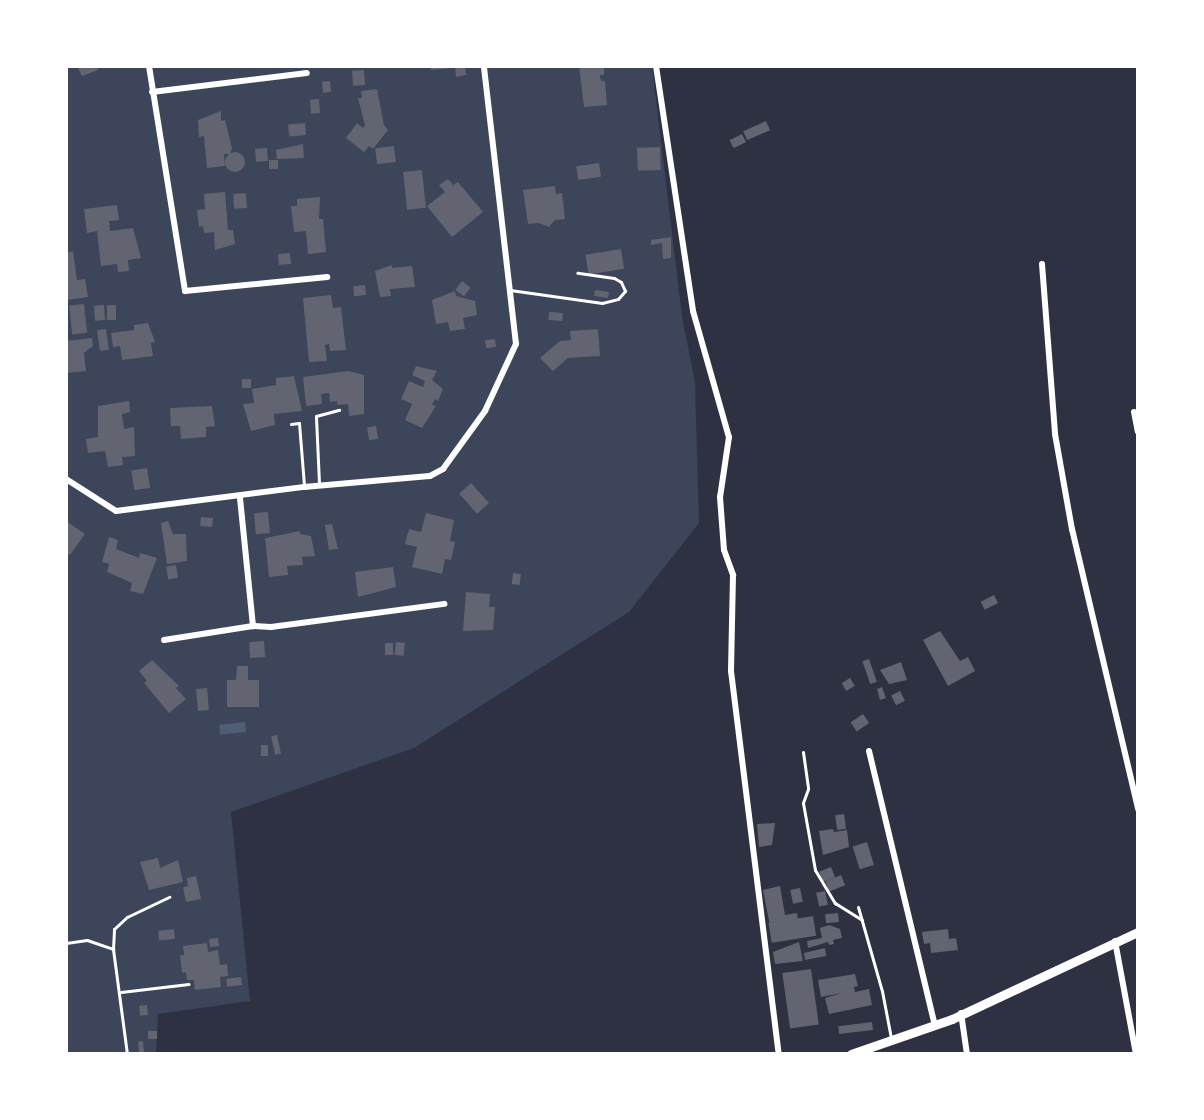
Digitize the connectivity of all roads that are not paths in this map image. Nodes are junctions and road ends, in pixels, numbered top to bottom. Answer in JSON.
{"nodes":[{"id":1,"x":149,"y":66,"type":"edge"},
{"id":2,"x":484,"y":66,"type":"edge"},
{"id":3,"x":656,"y":66,"type":"edge"},
{"id":4,"x":307,"y":73,"type":"dead end"},
{"id":5,"x":152,"y":92,"type":"junction"},
{"id":6,"x":1042,"y":264,"type":"dead end"},
{"id":7,"x":577,"y":273,"type":"dead end"},
{"id":8,"x":327,"y":277,"type":"dead end"},
{"id":9,"x":510,"y":290,"type":"junction"},
{"id":10,"x":339,"y":410,"type":"dead end"},
{"id":11,"x":1134,"y":412,"type":"dead end"},
{"id":12,"x":291,"y":424,"type":"dead end"},
{"id":13,"x":1138,"y":432,"type":"edge"},
{"id":14,"x":67,"y":483,"type":"edge"},
{"id":15,"x":319,"y":485,"type":"junction"},
{"id":16,"x":304,"y":487,"type":"junction"},
{"id":17,"x":240,"y":498,"type":"junction"},
{"id":18,"x":444,"y":604,"type":"dead end"},
{"id":19,"x":253,"y":626,"type":"junction"},
{"id":20,"x":164,"y":640,"type":"dead end"},
{"id":21,"x":869,"y":751,"type":"dead end"},
{"id":22,"x":803,"y":752,"type":"dead end"},
{"id":23,"x":1138,"y":809,"type":"edge"},
{"id":24,"x":169,"y":897,"type":"dead end"},
{"id":25,"x":858,"y":907,"type":"dead end"},
{"id":26,"x":862,"y":920,"type":"junction"},
{"id":27,"x":1138,"y":932,"type":"edge"},
{"id":28,"x":1115,"y":941,"type":"junction"},
{"id":29,"x":66,"y":943,"type":"edge"},
{"id":30,"x":113,"y":949,"type":"junction"},
{"id":31,"x":189,"y":984,"type":"dead end"},
{"id":32,"x":119,"y":992,"type":"junction"},
{"id":33,"x":961,"y":1013,"type":"junction"},
{"id":34,"x":935,"y":1026,"type":"junction"},
{"id":35,"x":891,"y":1041,"type":"junction"},
{"id":36,"x":127,"y":1054,"type":"edge"},
{"id":37,"x":779,"y":1054,"type":"edge"},
{"id":38,"x":851,"y":1054,"type":"edge"},
{"id":39,"x":967,"y":1054,"type":"edge"},
{"id":40,"x":1136,"y":1054,"type":"edge"}],
"edges":[{"from":1,"to":5,"type":"street"},
{"from":2,"to":9,"type":"street"},
{"from":3,"to":37,"type":"street"},
{"from":4,"to":5,"type":"street"},
{"from":5,"to":8,"type":"street"},
{"from":6,"to":23,"type":"street"},
{"from":7,"to":9,"type":"lane"},
{"from":9,"to":15,"type":"street"},
{"from":10,"to":15,"type":"lane"},
{"from":11,"to":13,"type":"street"},
{"from":12,"to":16,"type":"lane"},
{"from":14,"to":17,"type":"street"},
{"from":15,"to":16,"type":"street"},
{"from":16,"to":17,"type":"street"},
{"from":17,"to":19,"type":"street"},
{"from":18,"to":19,"type":"street"},
{"from":19,"to":20,"type":"street"},
{"from":21,"to":34,"type":"street"},
{"from":22,"to":26,"type":"lane"},
{"from":24,"to":30,"type":"lane"},
{"from":25,"to":26,"type":"lane"},
{"from":26,"to":35,"type":"lane"},
{"from":27,"to":28,"type":"main road"},
{"from":28,"to":33,"type":"main road"},
{"from":28,"to":40,"type":"street"},
{"from":29,"to":30,"type":"lane"},
{"from":30,"to":32,"type":"lane"},
{"from":31,"to":32,"type":"lane"},
{"from":32,"to":36,"type":"lane"},
{"from":33,"to":34,"type":"main road"},
{"from":33,"to":39,"type":"street"},
{"from":34,"to":35,"type":"main road"},
{"from":35,"to":38,"type":"main road"}]}
